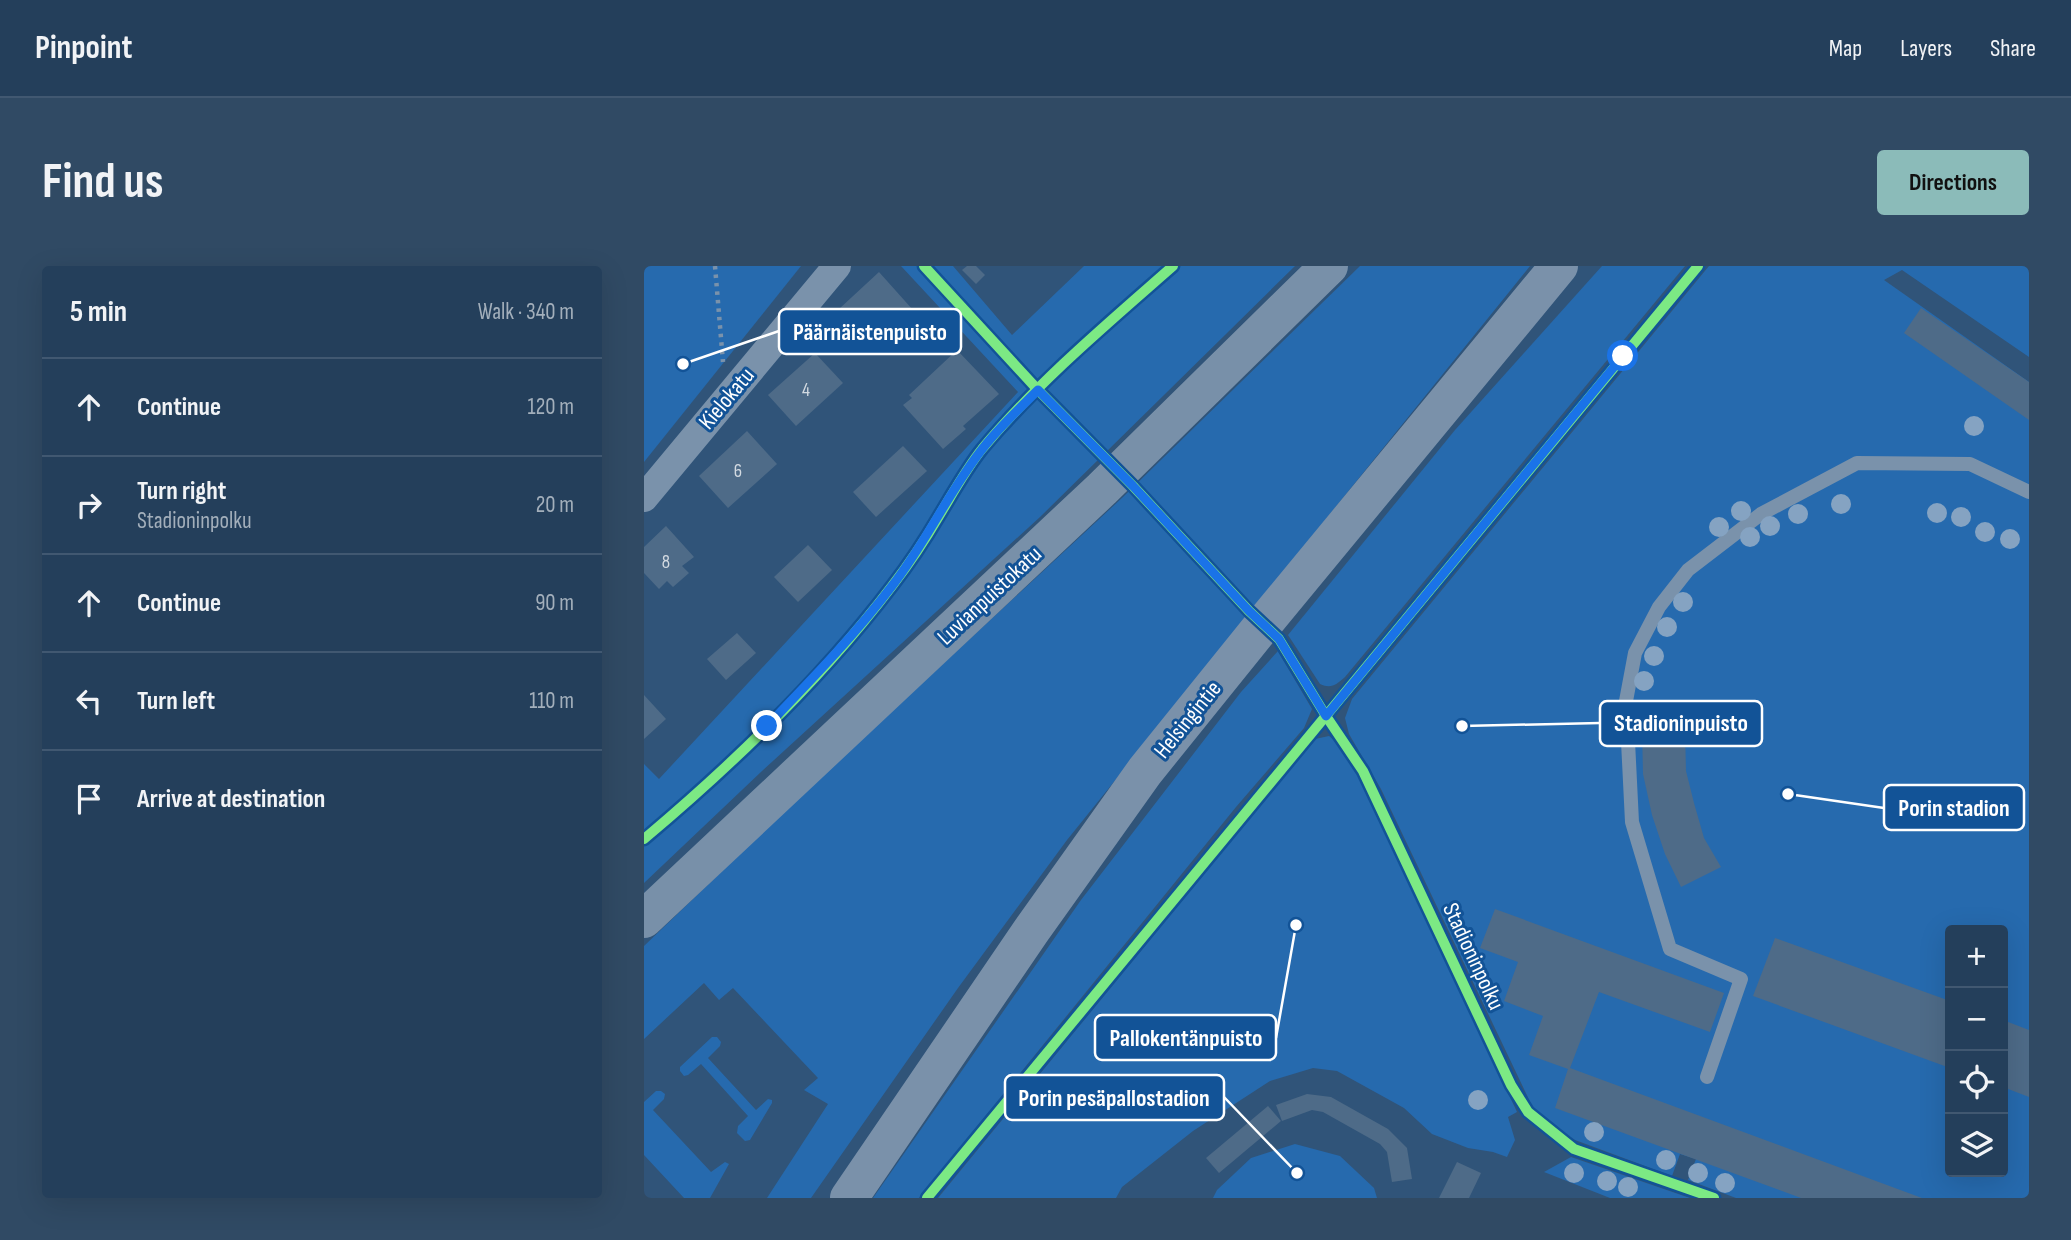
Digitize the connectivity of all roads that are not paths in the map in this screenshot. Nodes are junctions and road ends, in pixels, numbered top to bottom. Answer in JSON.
{"nodes":[{"id":1,"x":837,"y":266,"type":"edge"},
{"id":2,"x":1329,"y":266,"type":"edge"},
{"id":3,"x":1559,"y":266,"type":"edge"},
{"id":4,"x":2029,"y":492,"type":"edge"},
{"id":5,"x":644,"y":498,"type":"edge"},
{"id":6,"x":644,"y":919,"type":"edge"},
{"id":7,"x":1707,"y":1077,"type":"dead end"},
{"id":8,"x":849,"y":1198,"type":"edge"}],
"edges":[{"from":1,"to":5,"type":"street","name":"Kielokatu"},
{"from":2,"to":6,"type":"main road","name":"Luvianpuistokatu"},
{"from":3,"to":8,"type":"highway","name":"Helsingintie"},
{"from":4,"to":7,"type":"lane"}]}
